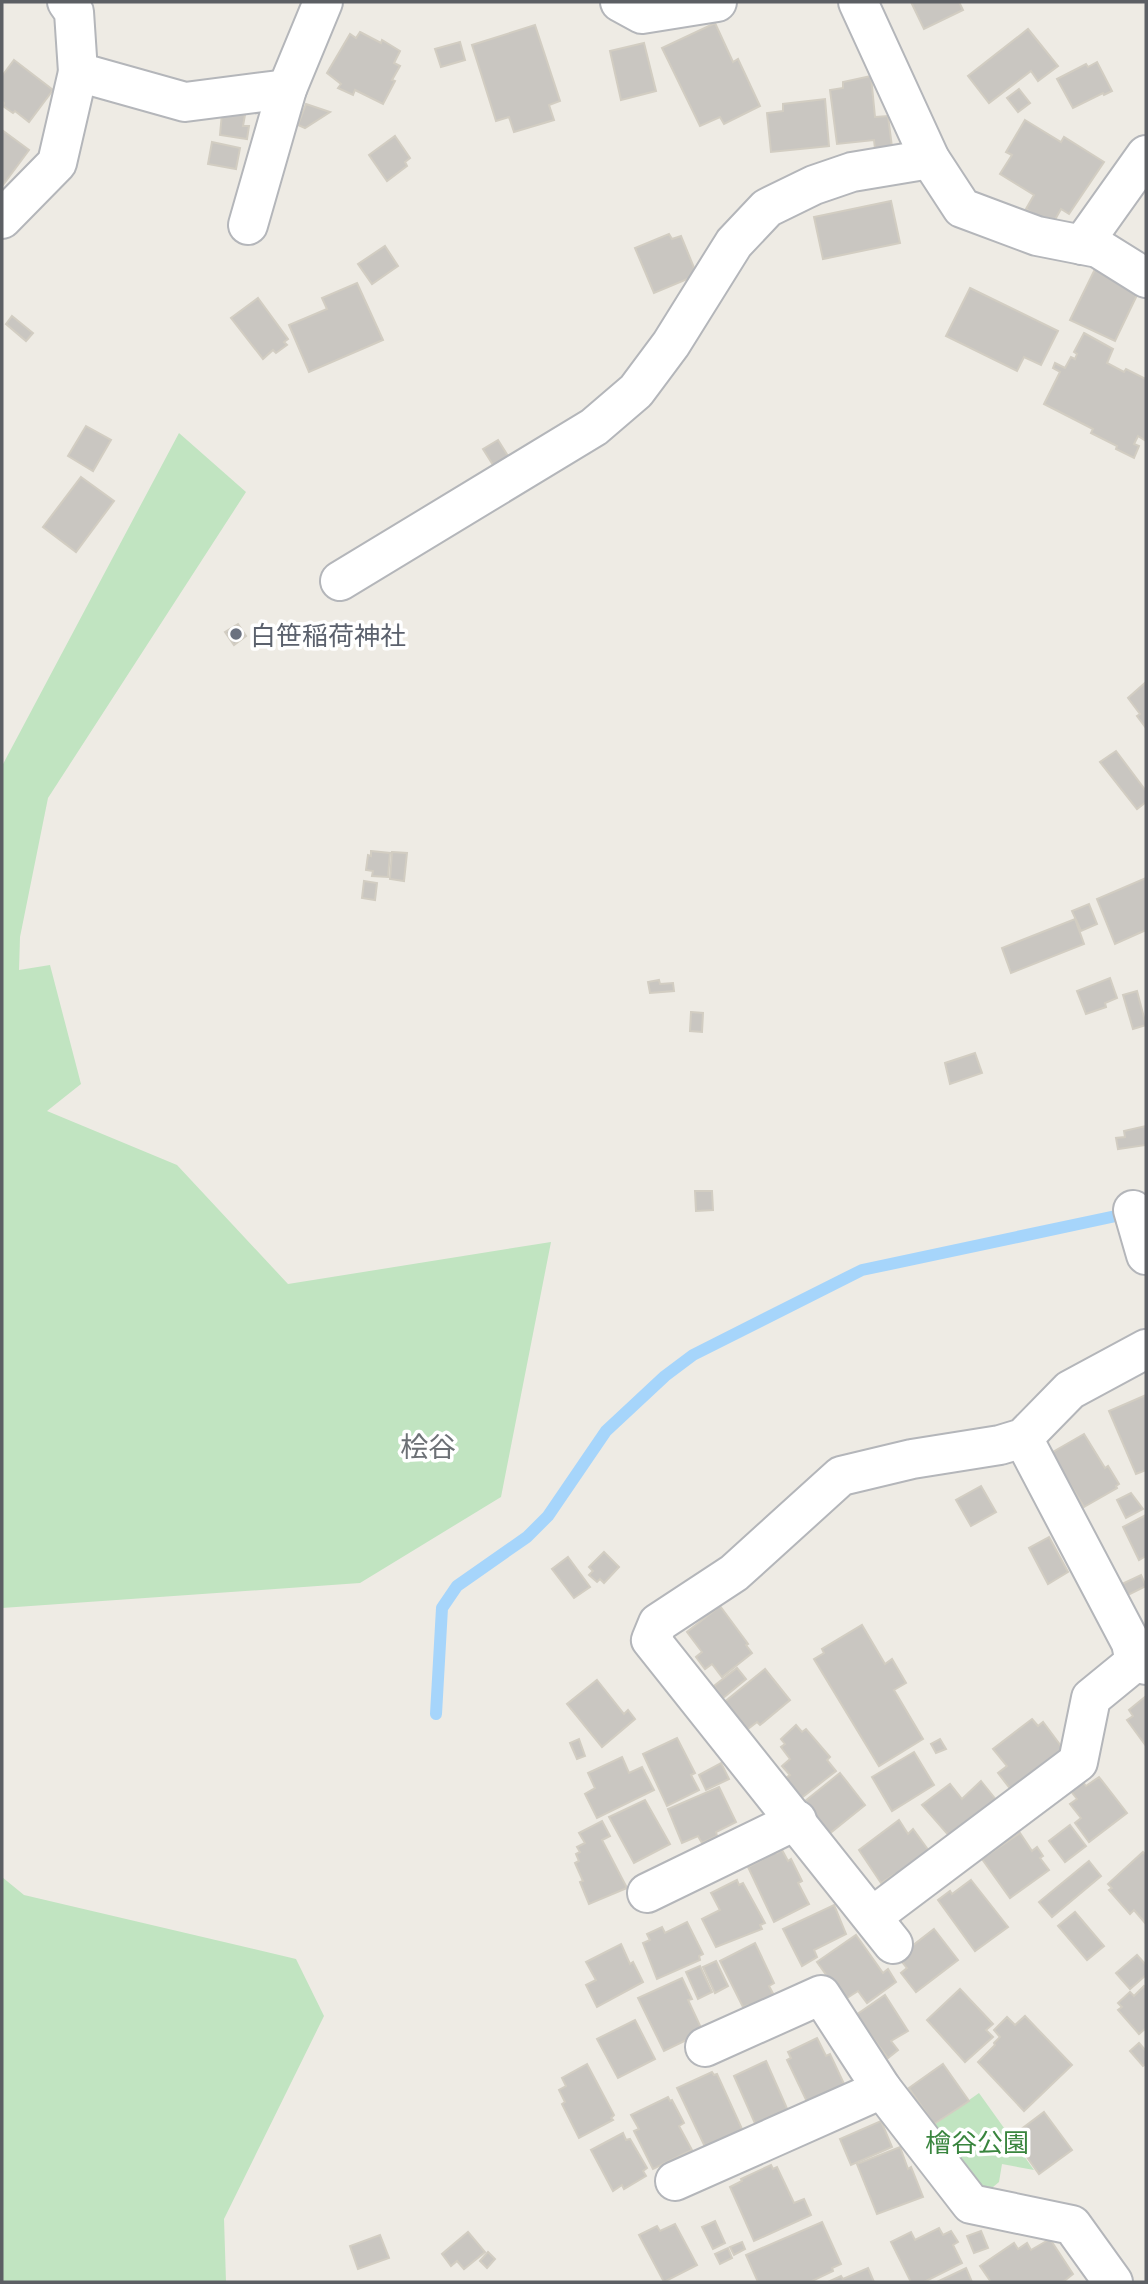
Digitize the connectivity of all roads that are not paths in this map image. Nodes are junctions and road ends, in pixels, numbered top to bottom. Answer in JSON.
{"nodes":[{"id":1,"x":67,"y":2,"type":"edge"},
{"id":2,"x":323,"y":2,"type":"edge"},
{"id":3,"x":620,"y":2,"type":"edge"},
{"id":4,"x":717,"y":2,"type":"edge"},
{"id":5,"x":858,"y":2,"type":"edge"},
{"id":6,"x":78,"y":72,"type":"junction"},
{"id":7,"x":287,"y":89,"type":"junction"},
{"id":8,"x":1146,"y":155,"type":"edge"},
{"id":9,"x":930,"y":159,"type":"junction"},
{"id":10,"x":2,"y":219,"type":"edge"},
{"id":11,"x":248,"y":225,"type":"dead end"},
{"id":12,"x":1082,"y":245,"type":"junction"},
{"id":13,"x":1146,"y":278,"type":"edge"},
{"id":14,"x":340,"y":581,"type":"dead end"},
{"id":15,"x":1133,"y":1210,"type":"dead end"},
{"id":16,"x":1146,"y":1255,"type":"edge"},
{"id":17,"x":1146,"y":1349,"type":"edge"},
{"id":18,"x":1023,"y":1438,"type":"junction"},
{"id":19,"x":1140,"y":1664,"type":"edge"},
{"id":20,"x":797,"y":1820,"type":"junction"},
{"id":21,"x":674,"y":1890,"type":"dead end"},
{"id":22,"x":720,"y":2030,"type":"dead end"},
{"id":23,"x":883,"y":2089,"type":"junction"},
{"id":24,"x":696,"y":2184,"type":"dead end"},
{"id":25,"x":1113,"y":2282,"type":"edge"}],
"edges":[{"from":1,"to":6,"type":"street"},
{"from":2,"to":7,"type":"street"},
{"from":3,"to":4,"type":"street"},
{"from":5,"to":9,"type":"street"},
{"from":6,"to":7,"type":"street"},
{"from":6,"to":10,"type":"street"},
{"from":7,"to":11,"type":"street"},
{"from":8,"to":12,"type":"street"},
{"from":9,"to":12,"type":"street"},
{"from":9,"to":14,"type":"street"},
{"from":12,"to":13,"type":"street"},
{"from":15,"to":16,"type":"street"},
{"from":17,"to":18,"type":"street"},
{"from":18,"to":19,"type":"street"},
{"from":18,"to":20,"type":"street"},
{"from":19,"to":20,"type":"street"},
{"from":20,"to":21,"type":"street"},
{"from":22,"to":23,"type":"street"},
{"from":23,"to":24,"type":"street"},
{"from":23,"to":25,"type":"street"}]}
